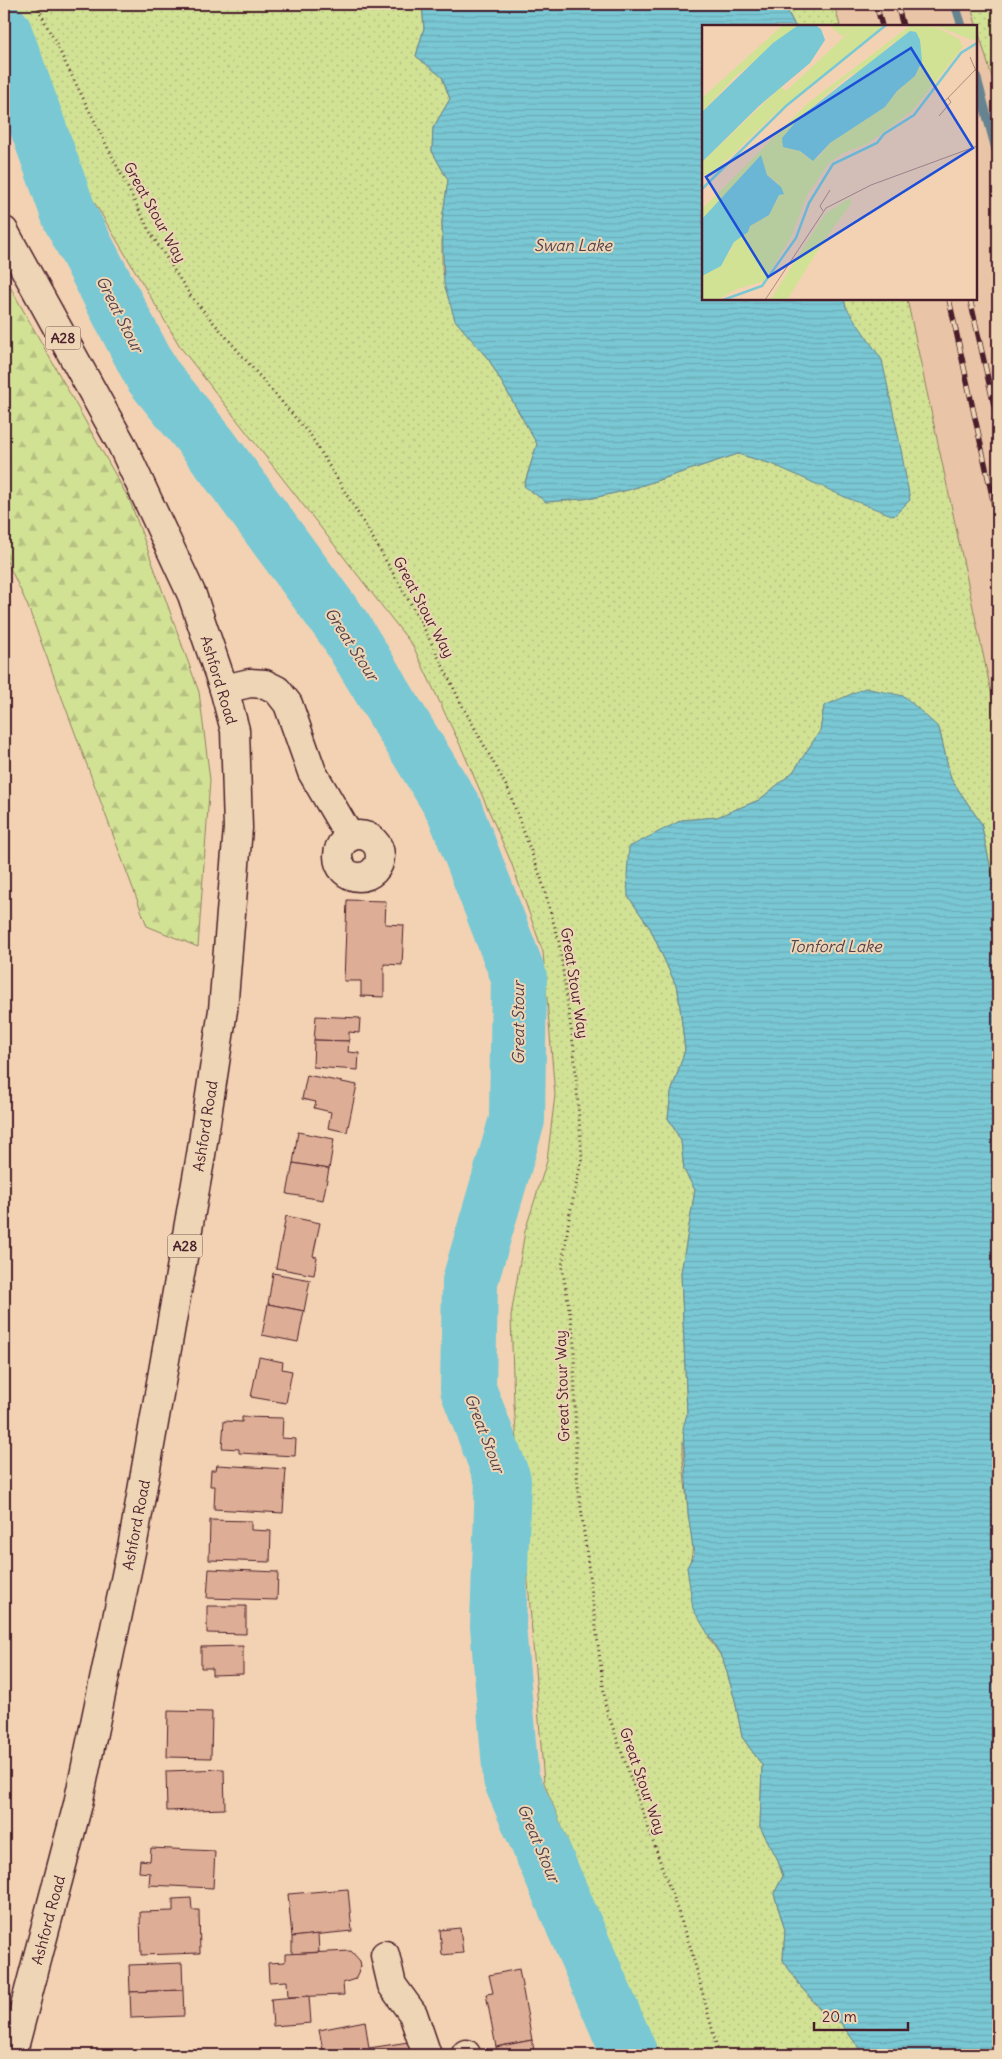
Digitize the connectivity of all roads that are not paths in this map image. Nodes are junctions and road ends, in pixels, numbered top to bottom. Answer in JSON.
{"nodes":[{"id":1,"x":4,"y":230,"type":"edge"},
{"id":2,"x":224,"y":689,"type":"junction"},
{"id":3,"x":350,"y":837,"type":"dead end"},
{"id":4,"x":385,"y":1955,"type":"dead end"},
{"id":5,"x":9,"y":2053,"type":"edge"},
{"id":6,"x":427,"y":2055,"type":"edge"}],
"edges":[{"from":1,"to":2,"type":"main road","name":"Ashford Road","number":"A28"},
{"from":2,"to":3,"type":"main road"},
{"from":2,"to":5,"type":"main road","name":"Ashford Road","number":"A28"},
{"from":4,"to":6,"type":"main road"}]}
